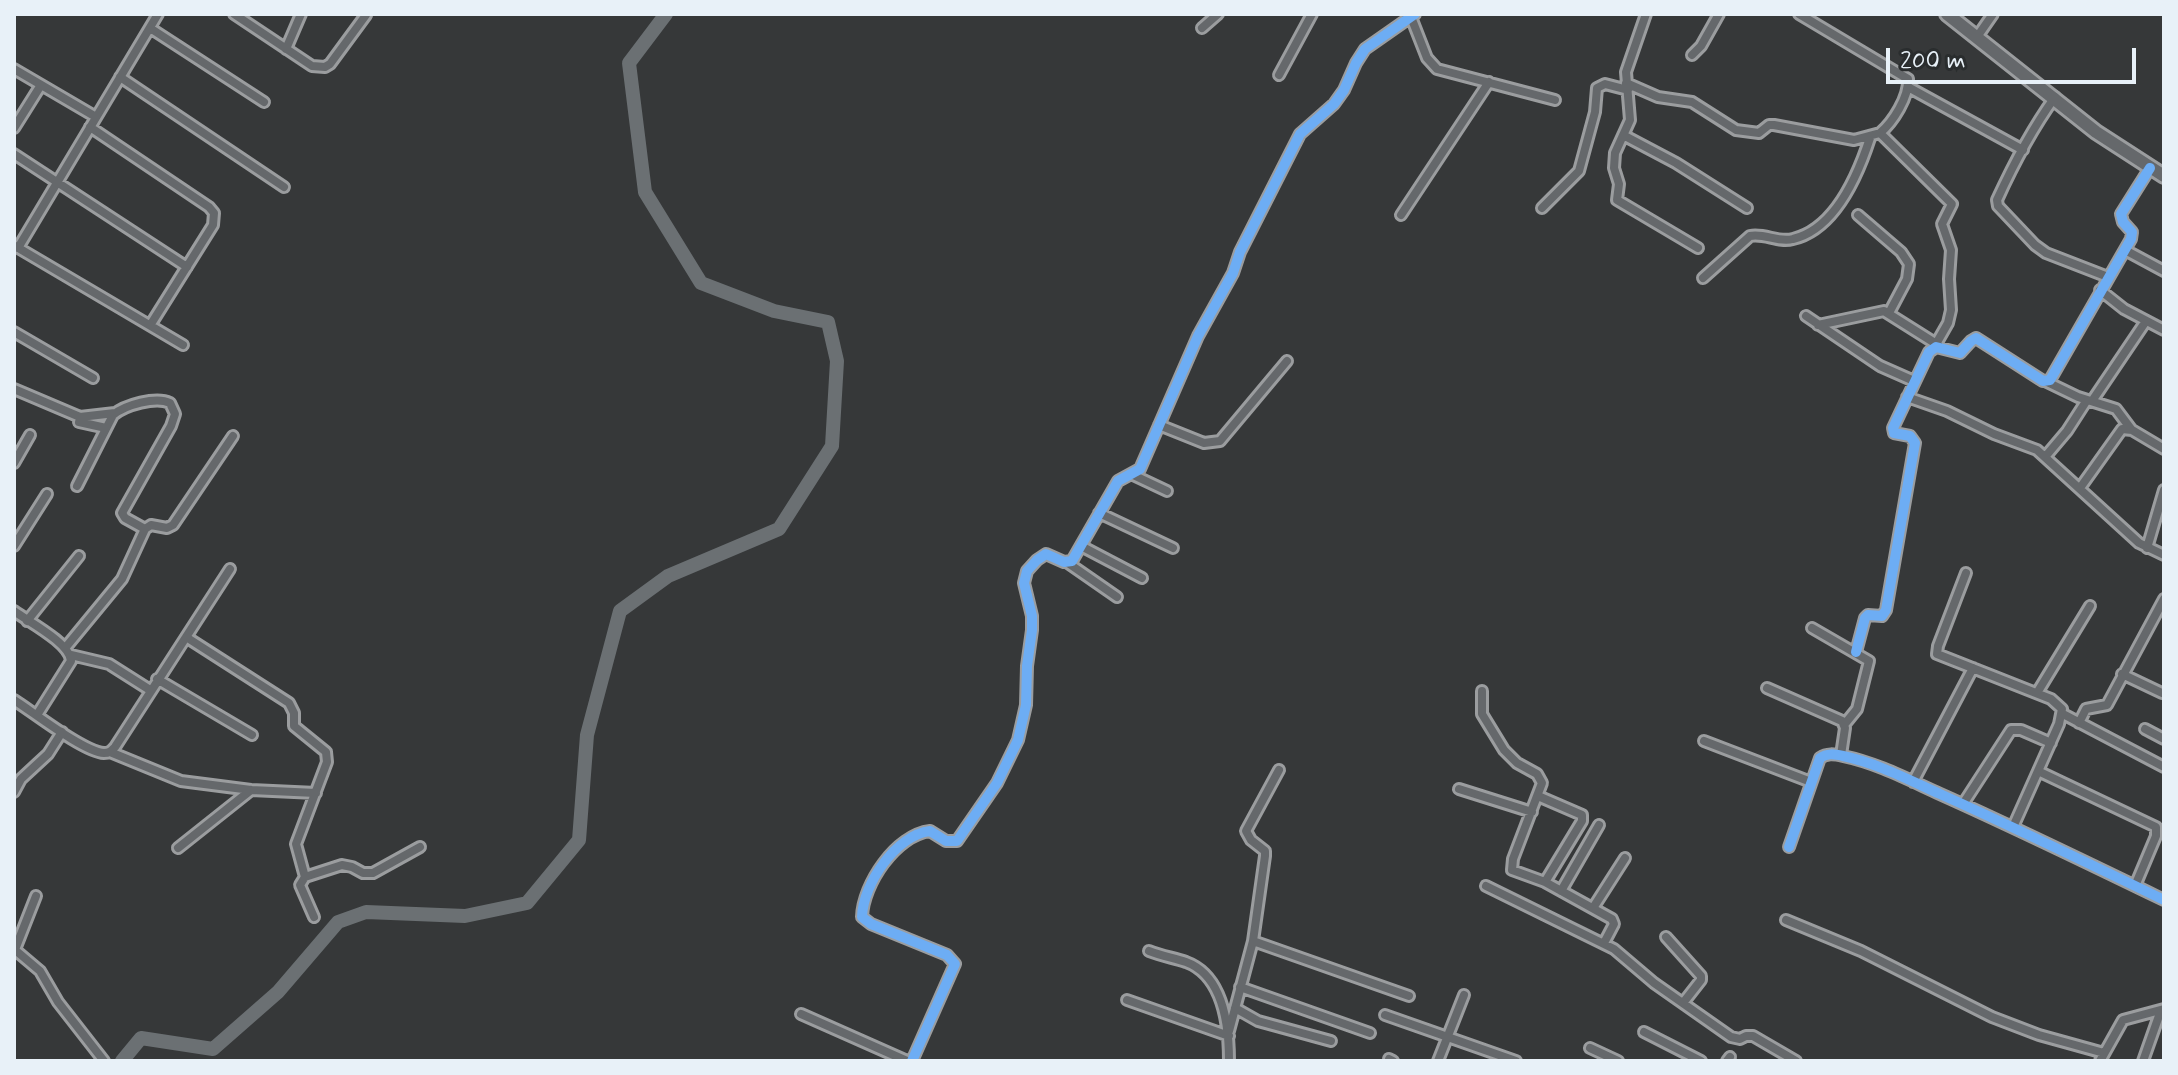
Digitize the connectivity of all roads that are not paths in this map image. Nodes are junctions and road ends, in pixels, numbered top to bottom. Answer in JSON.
{"nodes":[{"id":1,"x":158,"y":14,"type":"edge"},
{"id":2,"x":234,"y":14,"type":"edge"},
{"id":3,"x":301,"y":14,"type":"edge"},
{"id":4,"x":1218,"y":14,"type":"edge"},
{"id":5,"x":1312,"y":14,"type":"edge"},
{"id":6,"x":1646,"y":14,"type":"edge"},
{"id":7,"x":1719,"y":14,"type":"edge"},
{"id":8,"x":1799,"y":14,"type":"edge"},
{"id":9,"x":1949,"y":14,"type":"edge"},
{"id":10,"x":1993,"y":14,"type":"edge"},
{"id":11,"x":366,"y":15,"type":"edge"},
{"id":12,"x":1410,"y":15,"type":"edge"},
{"id":13,"x":150,"y":28,"type":"junction"},
{"id":14,"x":1202,"y":28,"type":"dead end"},
{"id":15,"x":1977,"y":37,"type":"junction"},
{"id":16,"x":286,"y":49,"type":"junction"},
{"id":17,"x":1692,"y":55,"type":"dead end"},
{"id":18,"x":14,"y":69,"type":"edge"},
{"id":19,"x":1279,"y":75,"type":"dead end"},
{"id":20,"x":120,"y":77,"type":"junction"},
{"id":21,"x":1489,"y":82,"type":"junction"},
{"id":22,"x":41,"y":85,"type":"junction"},
{"id":23,"x":1627,"y":86,"type":"junction"},
{"id":24,"x":1908,"y":87,"type":"junction"},
{"id":25,"x":2055,"y":97,"type":"junction"},
{"id":26,"x":1555,"y":100,"type":"dead end"},
{"id":27,"x":264,"y":102,"type":"dead end"},
{"id":28,"x":96,"y":117,"type":"junction"},
{"id":29,"x":90,"y":127,"type":"junction"},
{"id":30,"x":14,"y":128,"type":"edge"},
{"id":31,"x":1880,"y":133,"type":"junction"},
{"id":32,"x":1623,"y":135,"type":"junction"},
{"id":33,"x":1870,"y":138,"type":"junction"},
{"id":34,"x":2023,"y":150,"type":"junction"},
{"id":35,"x":14,"y":154,"type":"edge"},
{"id":36,"x":2150,"y":168,"type":"junction"},
{"id":37,"x":2164,"y":176,"type":"edge"},
{"id":38,"x":57,"y":182,"type":"junction"},
{"id":39,"x":284,"y":187,"type":"dead end"},
{"id":40,"x":1542,"y":208,"type":"dead end"},
{"id":41,"x":1747,"y":208,"type":"dead end"},
{"id":42,"x":1401,"y":215,"type":"dead end"},
{"id":43,"x":1858,"y":215,"type":"dead end"},
{"id":44,"x":16,"y":247,"type":"edge"},
{"id":45,"x":1698,"y":248,"type":"dead end"},
{"id":46,"x":2125,"y":250,"type":"junction"},
{"id":47,"x":187,"y":267,"type":"junction"},
{"id":48,"x":2164,"y":271,"type":"edge"},
{"id":49,"x":2108,"y":277,"type":"junction"},
{"id":50,"x":1703,"y":278,"type":"dead end"},
{"id":51,"x":2100,"y":290,"type":"junction"},
{"id":52,"x":1889,"y":313,"type":"junction"},
{"id":53,"x":1806,"y":316,"type":"dead end"},
{"id":54,"x":2146,"y":321,"type":"junction"},
{"id":55,"x":151,"y":324,"type":"junction"},
{"id":56,"x":1818,"y":325,"type":"junction"},
{"id":57,"x":2164,"y":330,"type":"edge"},
{"id":58,"x":14,"y":332,"type":"edge"},
{"id":59,"x":183,"y":345,"type":"dead end"},
{"id":60,"x":1939,"y":346,"type":"junction"},
{"id":61,"x":1287,"y":361,"type":"dead end"},
{"id":62,"x":93,"y":378,"type":"dead end"},
{"id":63,"x":1914,"y":381,"type":"junction"},
{"id":64,"x":2047,"y":382,"type":"junction"},
{"id":65,"x":14,"y":389,"type":"edge"},
{"id":66,"x":1907,"y":397,"type":"junction"},
{"id":67,"x":2090,"y":400,"type":"junction"},
{"id":68,"x":115,"y":413,"type":"junction"},
{"id":69,"x":79,"y":422,"type":"dead end"},
{"id":70,"x":1159,"y":425,"type":"junction"},
{"id":71,"x":106,"y":428,"type":"junction"},
{"id":72,"x":2132,"y":430,"type":"junction"},
{"id":73,"x":30,"y":435,"type":"dead end"},
{"id":74,"x":233,"y":436,"type":"dead end"},
{"id":75,"x":2164,"y":449,"type":"edge"},
{"id":76,"x":2045,"y":457,"type":"junction"},
{"id":77,"x":14,"y":463,"type":"edge"},
{"id":78,"x":1131,"y":474,"type":"junction"},
{"id":79,"x":77,"y":486,"type":"dead end"},
{"id":80,"x":2080,"y":488,"type":"junction"},
{"id":81,"x":2164,"y":490,"type":"edge"},
{"id":82,"x":1167,"y":491,"type":"dead end"},
{"id":83,"x":47,"y":494,"type":"dead end"},
{"id":84,"x":1099,"y":513,"type":"junction"},
{"id":85,"x":145,"y":529,"type":"junction"},
{"id":86,"x":14,"y":546,"type":"edge"},
{"id":87,"x":1081,"y":546,"type":"junction"},
{"id":88,"x":1173,"y":548,"type":"dead end"},
{"id":89,"x":2147,"y":548,"type":"junction"},
{"id":90,"x":2164,"y":555,"type":"edge"},
{"id":91,"x":79,"y":556,"type":"dead end"},
{"id":92,"x":1068,"y":563,"type":"junction"},
{"id":93,"x":230,"y":569,"type":"dead end"},
{"id":94,"x":1966,"y":573,"type":"dead end"},
{"id":95,"x":1142,"y":578,"type":"dead end"},
{"id":96,"x":1117,"y":597,"type":"dead end"},
{"id":97,"x":2164,"y":599,"type":"edge"},
{"id":98,"x":2090,"y":606,"type":"dead end"},
{"id":99,"x":14,"y":611,"type":"edge"},
{"id":100,"x":27,"y":621,"type":"junction"},
{"id":101,"x":1812,"y":628,"type":"dead end"},
{"id":102,"x":186,"y":637,"type":"junction"},
{"id":103,"x":69,"y":651,"type":"junction"},
{"id":104,"x":1856,"y":652,"type":"junction"},
{"id":105,"x":1973,"y":668,"type":"junction"},
{"id":106,"x":2122,"y":674,"type":"junction"},
{"id":107,"x":157,"y":679,"type":"junction"},
{"id":108,"x":1767,"y":688,"type":"dead end"},
{"id":109,"x":150,"y":690,"type":"junction"},
{"id":110,"x":1482,"y":691,"type":"dead end"},
{"id":111,"x":2037,"y":693,"type":"junction"},
{"id":112,"x":2162,"y":693,"type":"dead end"},
{"id":113,"x":14,"y":700,"type":"edge"},
{"id":114,"x":2063,"y":714,"type":"junction"},
{"id":115,"x":37,"y":715,"type":"junction"},
{"id":116,"x":2079,"y":723,"type":"junction"},
{"id":117,"x":1844,"y":725,"type":"junction"},
{"id":118,"x":2145,"y":729,"type":"dead end"},
{"id":119,"x":62,"y":732,"type":"junction"},
{"id":120,"x":252,"y":735,"type":"dead end"},
{"id":121,"x":2164,"y":739,"type":"edge"},
{"id":122,"x":1704,"y":741,"type":"dead end"},
{"id":123,"x":2051,"y":743,"type":"junction"},
{"id":124,"x":110,"y":752,"type":"junction"},
{"id":125,"x":1841,"y":755,"type":"junction"},
{"id":126,"x":2164,"y":767,"type":"edge"},
{"id":127,"x":1279,"y":770,"type":"dead end"},
{"id":128,"x":2038,"y":771,"type":"junction"},
{"id":129,"x":1811,"y":782,"type":"junction"},
{"id":130,"x":1913,"y":782,"type":"junction"},
{"id":131,"x":1459,"y":789,"type":"dead end"},
{"id":132,"x":251,"y":790,"type":"junction"},
{"id":133,"x":14,"y":792,"type":"edge"},
{"id":134,"x":316,"y":793,"type":"junction"},
{"id":135,"x":1538,"y":796,"type":"junction"},
{"id":136,"x":1963,"y":804,"type":"junction"},
{"id":137,"x":1532,"y":812,"type":"junction"},
{"id":138,"x":1599,"y":825,"type":"dead end"},
{"id":139,"x":2013,"y":827,"type":"junction"},
{"id":140,"x":420,"y":847,"type":"dead end"},
{"id":141,"x":1789,"y":847,"type":"dead end"},
{"id":142,"x":178,"y":848,"type":"dead end"},
{"id":143,"x":1625,"y":858,"type":"dead end"},
{"id":144,"x":305,"y":877,"type":"junction"},
{"id":145,"x":1545,"y":882,"type":"junction"},
{"id":146,"x":1486,"y":886,"type":"dead end"},
{"id":147,"x":2135,"y":886,"type":"junction"},
{"id":148,"x":1561,"y":891,"type":"junction"},
{"id":149,"x":36,"y":896,"type":"dead end"},
{"id":150,"x":2164,"y":900,"type":"edge"},
{"id":151,"x":1593,"y":908,"type":"junction"},
{"id":152,"x":314,"y":917,"type":"dead end"},
{"id":153,"x":1786,"y":920,"type":"dead end"},
{"id":154,"x":1666,"y":937,"type":"dead end"},
{"id":155,"x":1253,"y":941,"type":"junction"},
{"id":156,"x":1604,"y":943,"type":"junction"},
{"id":157,"x":14,"y":950,"type":"edge"},
{"id":158,"x":1149,"y":951,"type":"dead end"},
{"id":159,"x":1240,"y":987,"type":"junction"},
{"id":160,"x":1464,"y":995,"type":"dead end"},
{"id":161,"x":1409,"y":996,"type":"dead end"},
{"id":162,"x":1127,"y":1000,"type":"dead end"},
{"id":163,"x":1683,"y":1003,"type":"junction"},
{"id":164,"x":1235,"y":1008,"type":"junction"},
{"id":165,"x":2162,"y":1009,"type":"edge"},
{"id":166,"x":801,"y":1014,"type":"dead end"},
{"id":167,"x":1385,"y":1015,"type":"dead end"},
{"id":168,"x":1644,"y":1032,"type":"dead end"},
{"id":169,"x":1229,"y":1033,"type":"junction"},
{"id":170,"x":1370,"y":1033,"type":"dead end"},
{"id":171,"x":1448,"y":1037,"type":"junction"},
{"id":172,"x":1331,"y":1041,"type":"dead end"},
{"id":173,"x":1590,"y":1048,"type":"dead end"},
{"id":174,"x":2102,"y":1057,"type":"edge"},
{"id":175,"x":104,"y":1061,"type":"edge"},
{"id":176,"x":910,"y":1061,"type":"edge"},
{"id":177,"x":1229,"y":1061,"type":"edge"},
{"id":178,"x":1438,"y":1061,"type":"edge"},
{"id":179,"x":1516,"y":1061,"type":"edge"},
{"id":180,"x":1618,"y":1061,"type":"edge"},
{"id":181,"x":1701,"y":1061,"type":"edge"},
{"id":182,"x":1796,"y":1061,"type":"edge"},
{"id":183,"x":2143,"y":1061,"type":"edge"}],
"edges":[{"from":1,"to":13,"type":"street"},
{"from":2,"to":16,"type":"street"},
{"from":3,"to":16,"type":"street"},
{"from":4,"to":14,"type":"street"},
{"from":5,"to":19,"type":"street"},
{"from":6,"to":23,"type":"street"},
{"from":7,"to":17,"type":"street"},
{"from":8,"to":24,"type":"street"},
{"from":9,"to":15,"type":"main road"},
{"from":10,"to":15,"type":"street"},
{"from":11,"to":16,"type":"street"},
{"from":12,"to":21,"type":"street"},
{"from":12,"to":70,"type":"street"},
{"from":13,"to":20,"type":"street"},
{"from":13,"to":27,"type":"street"},
{"from":15,"to":25,"type":"main road"},
{"from":18,"to":22,"type":"street"},
{"from":20,"to":28,"type":"street"},
{"from":20,"to":39,"type":"street"},
{"from":21,"to":26,"type":"street"},
{"from":21,"to":42,"type":"street"},
{"from":22,"to":28,"type":"street"},
{"from":22,"to":30,"type":"street"},
{"from":23,"to":32,"type":"street"},
{"from":23,"to":33,"type":"street"},
{"from":23,"to":40,"type":"street"},
{"from":24,"to":31,"type":"street"},
{"from":24,"to":34,"type":"street"},
{"from":25,"to":34,"type":"street"},
{"from":25,"to":36,"type":"main road"},
{"from":28,"to":29,"type":"street"},
{"from":29,"to":38,"type":"street"},
{"from":29,"to":47,"type":"street"},
{"from":31,"to":33,"type":"street"},
{"from":31,"to":60,"type":"street"},
{"from":32,"to":41,"type":"street"},
{"from":32,"to":45,"type":"street"},
{"from":33,"to":50,"type":"street"},
{"from":34,"to":49,"type":"street"},
{"from":35,"to":38,"type":"street"},
{"from":36,"to":37,"type":"main road"},
{"from":36,"to":46,"type":"street"},
{"from":38,"to":44,"type":"street"},
{"from":38,"to":47,"type":"street"},
{"from":43,"to":52,"type":"street"},
{"from":44,"to":55,"type":"street"},
{"from":46,"to":48,"type":"street"},
{"from":46,"to":49,"type":"street"},
{"from":47,"to":55,"type":"street"},
{"from":49,"to":51,"type":"street"},
{"from":51,"to":54,"type":"street"},
{"from":51,"to":64,"type":"street"},
{"from":52,"to":56,"type":"street"},
{"from":52,"to":60,"type":"street"},
{"from":53,"to":56,"type":"street"},
{"from":54,"to":57,"type":"street"},
{"from":54,"to":67,"type":"street"},
{"from":55,"to":59,"type":"street"},
{"from":56,"to":63,"type":"street"},
{"from":58,"to":62,"type":"street"},
{"from":60,"to":63,"type":"street"},
{"from":60,"to":64,"type":"street"},
{"from":61,"to":70,"type":"street"},
{"from":63,"to":66,"type":"street"},
{"from":64,"to":67,"type":"street"},
{"from":65,"to":68,"type":"street"},
{"from":66,"to":76,"type":"street"},
{"from":66,"to":104,"type":"street"},
{"from":67,"to":72,"type":"street"},
{"from":67,"to":76,"type":"street"},
{"from":68,"to":71,"type":"street"},
{"from":68,"to":85,"type":"street"},
{"from":69,"to":71,"type":"street"},
{"from":70,"to":78,"type":"street"},
{"from":71,"to":79,"type":"street"},
{"from":72,"to":75,"type":"street"},
{"from":72,"to":80,"type":"street"},
{"from":73,"to":77,"type":"street"},
{"from":74,"to":85,"type":"street"},
{"from":76,"to":80,"type":"street"},
{"from":78,"to":82,"type":"street"},
{"from":78,"to":84,"type":"street"},
{"from":80,"to":89,"type":"street"},
{"from":81,"to":89,"type":"street"},
{"from":83,"to":86,"type":"street"},
{"from":84,"to":87,"type":"street"},
{"from":84,"to":88,"type":"street"},
{"from":85,"to":103,"type":"street"},
{"from":87,"to":92,"type":"street"},
{"from":87,"to":95,"type":"street"},
{"from":89,"to":90,"type":"street"},
{"from":91,"to":100,"type":"street"},
{"from":92,"to":96,"type":"street"},
{"from":92,"to":176,"type":"street"},
{"from":93,"to":102,"type":"street"},
{"from":94,"to":105,"type":"street"},
{"from":97,"to":106,"type":"street"},
{"from":98,"to":111,"type":"street"},
{"from":99,"to":100,"type":"street"},
{"from":100,"to":103,"type":"street"},
{"from":101,"to":104,"type":"street"},
{"from":102,"to":107,"type":"street"},
{"from":102,"to":134,"type":"street"},
{"from":103,"to":109,"type":"street"},
{"from":103,"to":115,"type":"street"},
{"from":104,"to":117,"type":"street"},
{"from":105,"to":111,"type":"street"},
{"from":105,"to":130,"type":"street"},
{"from":106,"to":112,"type":"street"},
{"from":106,"to":116,"type":"street"},
{"from":107,"to":109,"type":"street"},
{"from":107,"to":120,"type":"street"},
{"from":108,"to":117,"type":"street"},
{"from":109,"to":124,"type":"street"},
{"from":110,"to":135,"type":"street"},
{"from":111,"to":114,"type":"street"},
{"from":113,"to":115,"type":"street"},
{"from":114,"to":116,"type":"street"},
{"from":114,"to":123,"type":"street"},
{"from":115,"to":119,"type":"street"},
{"from":116,"to":126,"type":"street"},
{"from":117,"to":125,"type":"street"},
{"from":118,"to":121,"type":"street"},
{"from":119,"to":124,"type":"street"},
{"from":119,"to":133,"type":"street"},
{"from":122,"to":129,"type":"street"},
{"from":123,"to":128,"type":"street"},
{"from":123,"to":136,"type":"street"},
{"from":124,"to":132,"type":"street"},
{"from":125,"to":129,"type":"street"},
{"from":125,"to":130,"type":"street"},
{"from":127,"to":155,"type":"street"},
{"from":128,"to":139,"type":"street"},
{"from":128,"to":147,"type":"street"},
{"from":129,"to":141,"type":"street"},
{"from":130,"to":136,"type":"street"},
{"from":131,"to":137,"type":"street"},
{"from":132,"to":134,"type":"street"},
{"from":132,"to":142,"type":"street"},
{"from":134,"to":144,"type":"street"},
{"from":135,"to":137,"type":"street"},
{"from":135,"to":145,"type":"street"},
{"from":136,"to":139,"type":"street"},
{"from":137,"to":145,"type":"street"},
{"from":138,"to":148,"type":"street"},
{"from":139,"to":147,"type":"street"},
{"from":140,"to":144,"type":"street"},
{"from":143,"to":151,"type":"street"},
{"from":144,"to":152,"type":"street"},
{"from":145,"to":148,"type":"street"},
{"from":146,"to":156,"type":"street"},
{"from":147,"to":150,"type":"street"},
{"from":148,"to":151,"type":"street"},
{"from":149,"to":157,"type":"street"},
{"from":151,"to":156,"type":"street"},
{"from":153,"to":174,"type":"street"},
{"from":154,"to":163,"type":"street"},
{"from":155,"to":159,"type":"street"},
{"from":155,"to":161,"type":"street"},
{"from":156,"to":163,"type":"street"},
{"from":157,"to":175,"type":"street"},
{"from":158,"to":169,"type":"street"},
{"from":159,"to":164,"type":"street"},
{"from":159,"to":170,"type":"street"},
{"from":160,"to":171,"type":"street"},
{"from":162,"to":169,"type":"street"},
{"from":163,"to":182,"type":"street"},
{"from":164,"to":169,"type":"street"},
{"from":164,"to":172,"type":"street"},
{"from":165,"to":174,"type":"street"},
{"from":165,"to":183,"type":"street"},
{"from":166,"to":176,"type":"street"},
{"from":167,"to":171,"type":"street"},
{"from":168,"to":181,"type":"street"},
{"from":169,"to":177,"type":"street"},
{"from":171,"to":178,"type":"street"},
{"from":171,"to":179,"type":"street"},
{"from":173,"to":180,"type":"street"}]}
